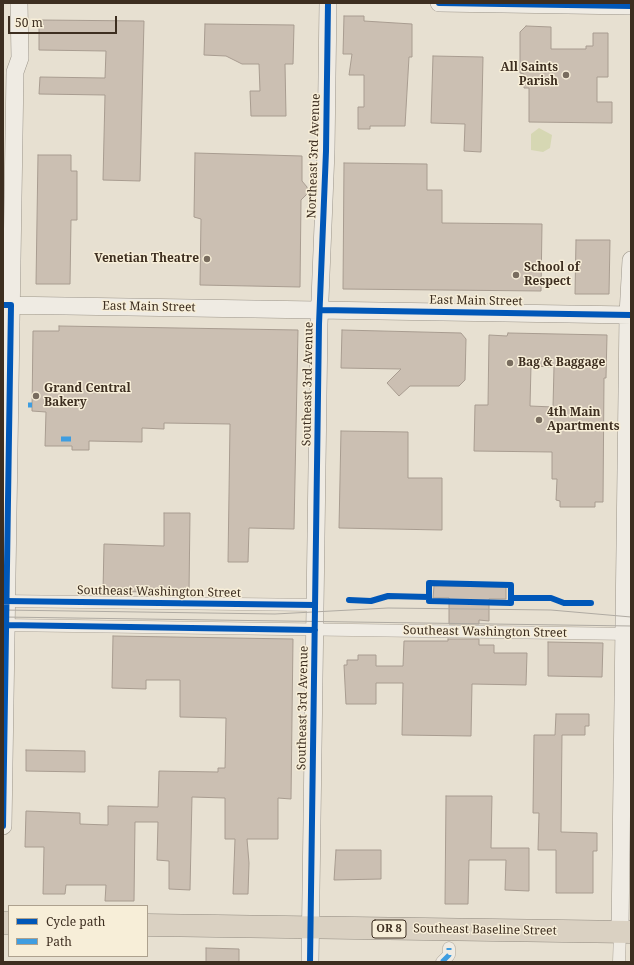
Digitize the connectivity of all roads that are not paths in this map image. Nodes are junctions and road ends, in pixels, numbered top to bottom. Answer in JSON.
{"nodes":[{"id":1,"x":19,"y":3,"type":"edge"},
{"id":2,"x":328,"y":3,"type":"edge"},
{"id":3,"x":439,"y":3,"type":"edge"},
{"id":4,"x":631,"y":6,"type":"edge"},
{"id":5,"x":631,"y":260,"type":"edge"},
{"id":6,"x":7,"y":305,"type":"edge"},
{"id":7,"x":320,"y":310,"type":"junction"},
{"id":8,"x":630,"y":315,"type":"edge"},
{"id":9,"x":5,"y":601,"type":"edge"},
{"id":10,"x":315,"y":606,"type":"junction"},
{"id":11,"x":628,"y":610,"type":"edge"},
{"id":12,"x":4,"y":625,"type":"edge"},
{"id":13,"x":315,"y":630,"type":"junction"},
{"id":14,"x":627,"y":634,"type":"edge"},
{"id":15,"x":3,"y":826,"type":"edge"},
{"id":16,"x":148,"y":925,"type":"edge"},
{"id":17,"x":310,"y":927,"type":"junction"},
{"id":18,"x":625,"y":932,"type":"edge"},
{"id":19,"x":449,"y":948,"type":"dead end"},
{"id":20,"x":310,"y":962,"type":"edge"},
{"id":21,"x":442,"y":962,"type":"edge"},
{"id":22,"x":619,"y":962,"type":"edge"}],
"edges":[{"from":1,"to":6,"type":"street"},
{"from":2,"to":7,"type":"street","name":"Northeast 3rd Avenue"},
{"from":3,"to":4,"type":"street"},
{"from":5,"to":8,"type":"street"},
{"from":6,"to":7,"type":"street","name":"East Main Street"},
{"from":6,"to":9,"type":"street"},
{"from":7,"to":8,"type":"street","name":"East Main Street"},
{"from":7,"to":10,"type":"street","name":"Southeast 3rd Avenue"},
{"from":8,"to":11,"type":"street"},
{"from":9,"to":10,"type":"street","name":"Southeast Washington Street"},
{"from":9,"to":12,"type":"street"},
{"from":10,"to":13,"type":"street","name":"Southeast 3rd Avenue"},
{"from":11,"to":14,"type":"street"},
{"from":12,"to":13,"type":"street","name":"Southeast Washington Street"},
{"from":12,"to":15,"type":"street"},
{"from":13,"to":14,"type":"street","name":"Southeast Washington Street"},
{"from":13,"to":17,"type":"street","name":"Southeast 3rd Avenue"},
{"from":14,"to":18,"type":"street"},
{"from":16,"to":17,"type":"highway","name":"Southeast Baseline Street","number":"OR 8"},
{"from":17,"to":18,"type":"highway","name":"Southeast Baseline Street","number":"OR 8"},
{"from":17,"to":20,"type":"street","name":"Southeast 3rd Avenue"},
{"from":18,"to":22,"type":"street"},
{"from":19,"to":21,"type":"street"}]}
